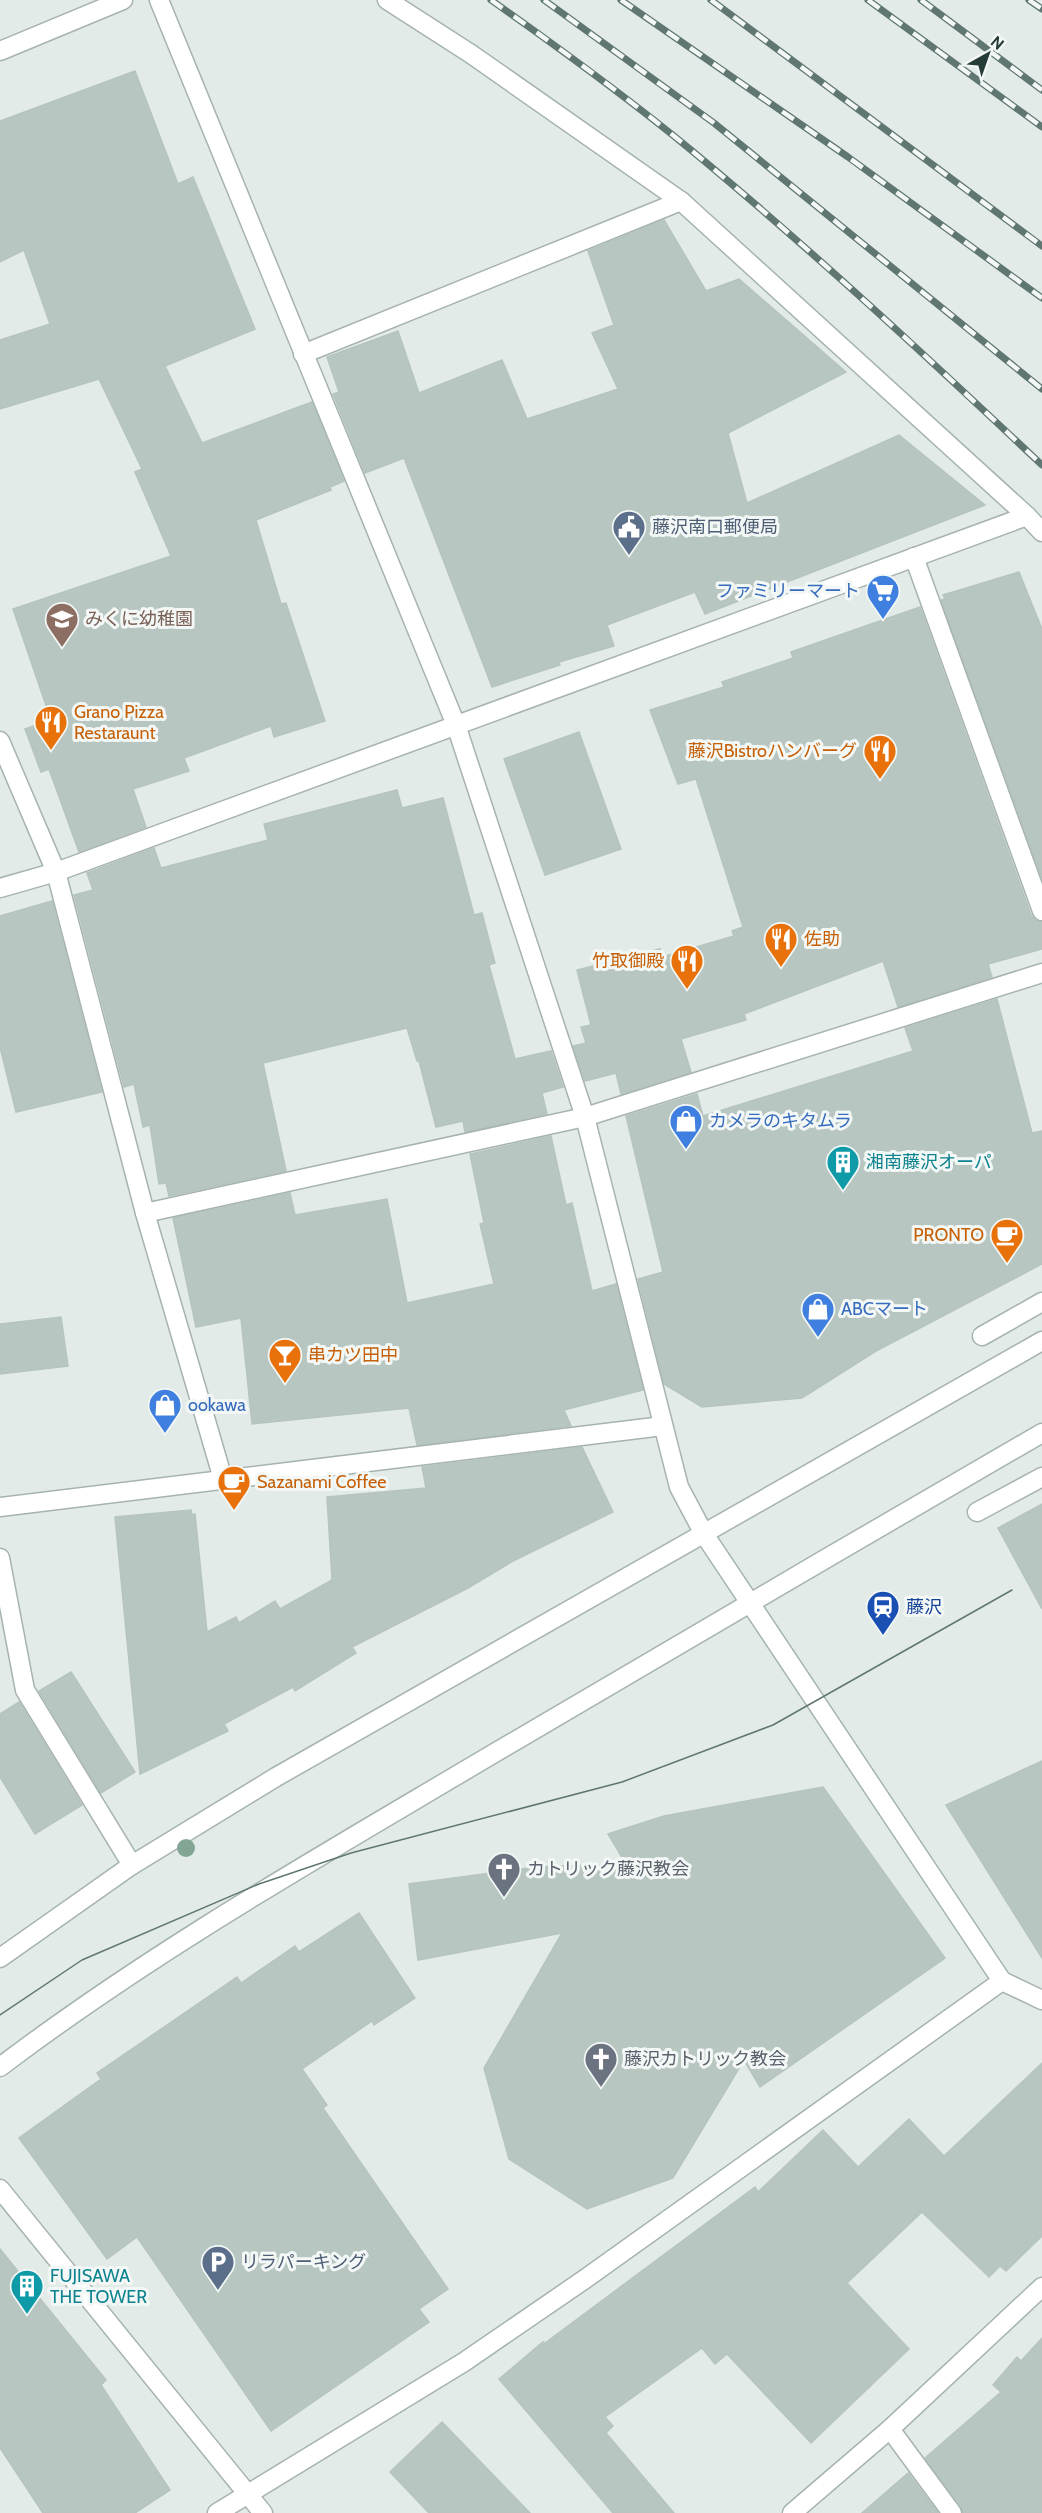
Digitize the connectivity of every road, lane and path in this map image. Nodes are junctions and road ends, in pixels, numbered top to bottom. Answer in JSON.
{"nodes":[{"id":1,"x":123,"y":0,"type":"edge"},
{"id":2,"x":159,"y":0,"type":"edge"},
{"id":3,"x":387,"y":0,"type":"edge"},
{"id":4,"x":0,"y":51,"type":"edge"},
{"id":5,"x":681,"y":201,"type":"junction"},
{"id":6,"x":303,"y":354,"type":"junction"},
{"id":7,"x":1027,"y":516,"type":"junction"},
{"id":8,"x":1042,"y":532,"type":"edge"},
{"id":9,"x":914,"y":557,"type":"junction"},
{"id":10,"x":456,"y":725,"type":"junction"},
{"id":11,"x":0,"y":741,"type":"edge"},
{"id":12,"x":56,"y":872,"type":"junction"},
{"id":13,"x":0,"y":888,"type":"edge"},
{"id":14,"x":1042,"y":911,"type":"edge"},
{"id":15,"x":1042,"y":973,"type":"edge"},
{"id":16,"x":585,"y":1117,"type":"junction"},
{"id":17,"x":145,"y":1213,"type":"junction"},
{"id":18,"x":1042,"y":1302,"type":"edge"},
{"id":19,"x":982,"y":1336,"type":"dead end"},
{"id":20,"x":1042,"y":1341,"type":"edge"},
{"id":21,"x":663,"y":1426,"type":"junction"},
{"id":22,"x":1042,"y":1433,"type":"edge"},
{"id":23,"x":1042,"y":1477,"type":"edge"},
{"id":24,"x":223,"y":1479,"type":"junction"},
{"id":25,"x":0,"y":1507,"type":"edge"},
{"id":26,"x":977,"y":1512,"type":"dead end"},
{"id":27,"x":704,"y":1534,"type":"junction"},
{"id":28,"x":0,"y":1558,"type":"edge"},
{"id":29,"x":750,"y":1603,"type":"junction"},
{"id":30,"x":132,"y":1865,"type":"junction"},
{"id":31,"x":0,"y":1958,"type":"edge"},
{"id":32,"x":1002,"y":1981,"type":"junction"},
{"id":33,"x":1042,"y":2000,"type":"edge"},
{"id":34,"x":0,"y":2067,"type":"edge"},
{"id":35,"x":0,"y":2189,"type":"edge"},
{"id":36,"x":1042,"y":2287,"type":"edge"},
{"id":37,"x":890,"y":2429,"type":"junction"},
{"id":38,"x":248,"y":2496,"type":"junction"},
{"id":39,"x":217,"y":2513,"type":"edge"},
{"id":40,"x":263,"y":2513,"type":"edge"},
{"id":41,"x":792,"y":2513,"type":"edge"},
{"id":42,"x":952,"y":2513,"type":"edge"}],
"edges":[{"from":1,"to":4,"type":"street"},
{"from":2,"to":6,"type":"street"},
{"from":3,"to":5,"type":"street"},
{"from":5,"to":6,"type":"street"},
{"from":5,"to":7,"type":"street"},
{"from":6,"to":10,"type":"street"},
{"from":7,"to":8,"type":"street"},
{"from":7,"to":9,"type":"street"},
{"from":9,"to":10,"type":"street"},
{"from":9,"to":14,"type":"street"},
{"from":10,"to":12,"type":"street"},
{"from":10,"to":16,"type":"street"},
{"from":11,"to":12,"type":"street"},
{"from":12,"to":13,"type":"street"},
{"from":12,"to":17,"type":"street"},
{"from":15,"to":16,"type":"street"},
{"from":16,"to":17,"type":"street"},
{"from":16,"to":21,"type":"street"},
{"from":17,"to":24,"type":"street"},
{"from":18,"to":19,"type":"street"},
{"from":20,"to":27,"type":"street"},
{"from":21,"to":24,"type":"street"},
{"from":21,"to":27,"type":"street"},
{"from":22,"to":29,"type":"street"},
{"from":23,"to":26,"type":"street"},
{"from":24,"to":25,"type":"street"},
{"from":27,"to":29,"type":"street"},
{"from":27,"to":30,"type":"street"},
{"from":28,"to":30,"type":"street"},
{"from":29,"to":32,"type":"street"},
{"from":29,"to":34,"type":"street"},
{"from":30,"to":31,"type":"street"},
{"from":32,"to":33,"type":"street"},
{"from":32,"to":38,"type":"street"},
{"from":35,"to":38,"type":"street"},
{"from":36,"to":37,"type":"street"},
{"from":37,"to":41,"type":"street"},
{"from":37,"to":42,"type":"street"},
{"from":38,"to":39,"type":"street"},
{"from":38,"to":40,"type":"street"}]}
